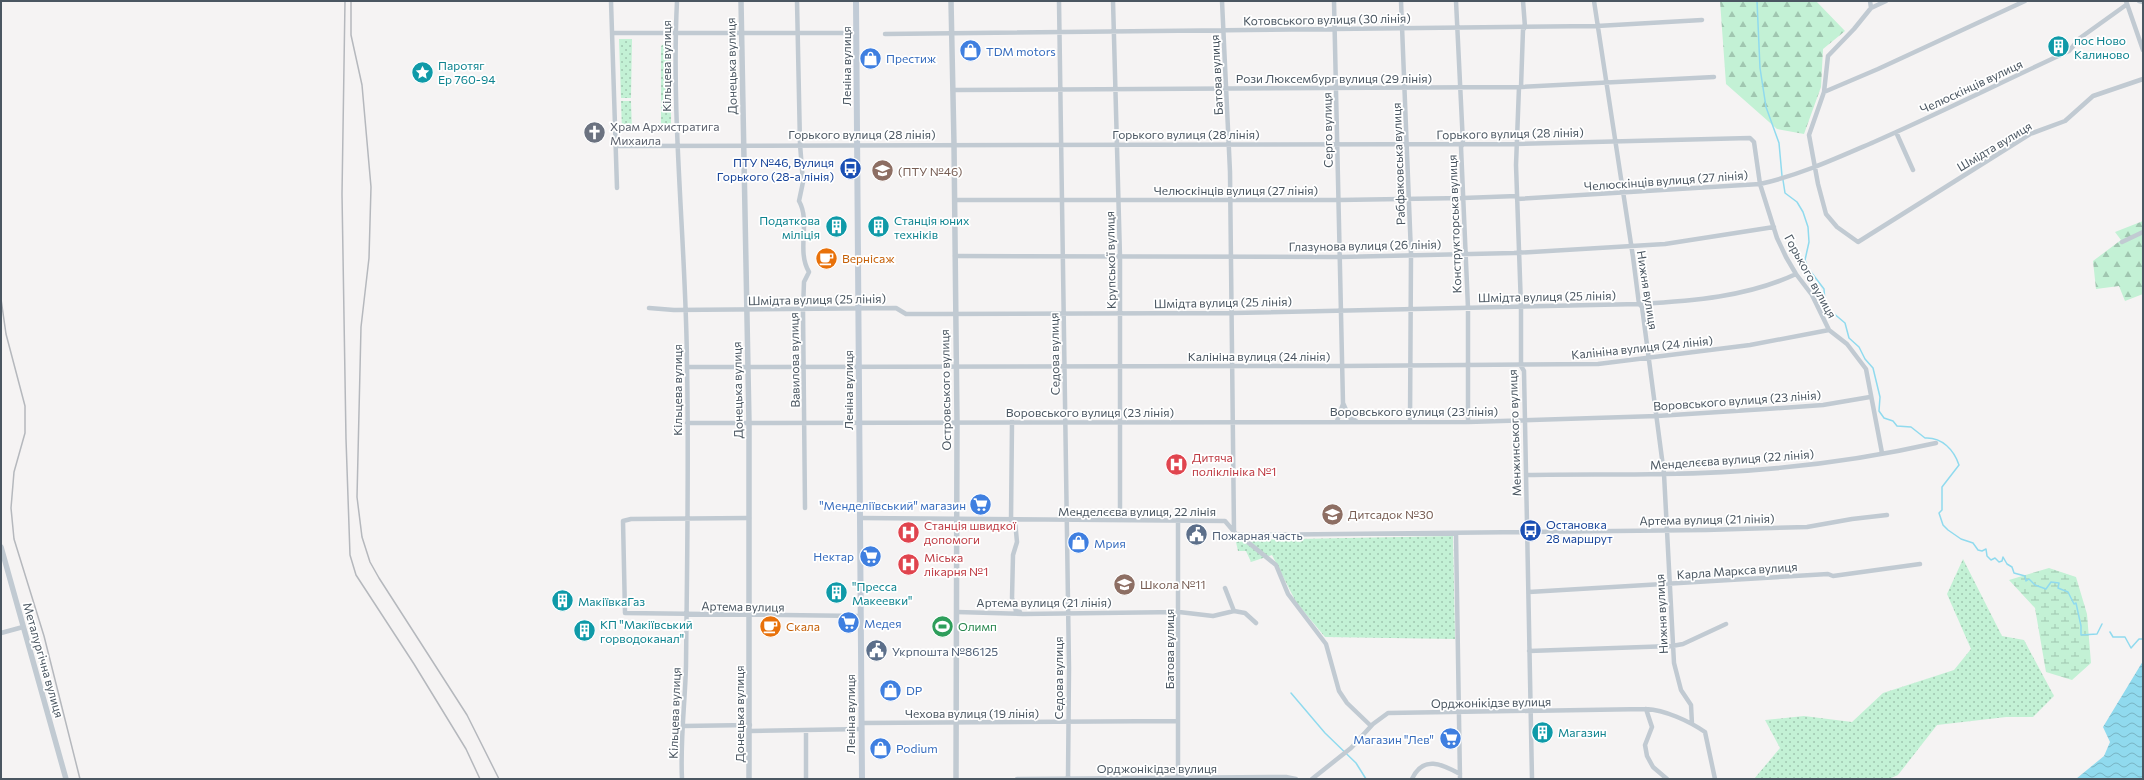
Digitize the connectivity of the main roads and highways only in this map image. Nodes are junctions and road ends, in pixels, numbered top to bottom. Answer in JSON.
{"nodes":[{"id":1,"x":856,"y":1,"type":"edge"},
{"id":2,"x":862,"y":779,"type":"edge"}],
"edges":[{"from":1,"to":2,"type":"main road","name":"Леніна вулиця"}]}
